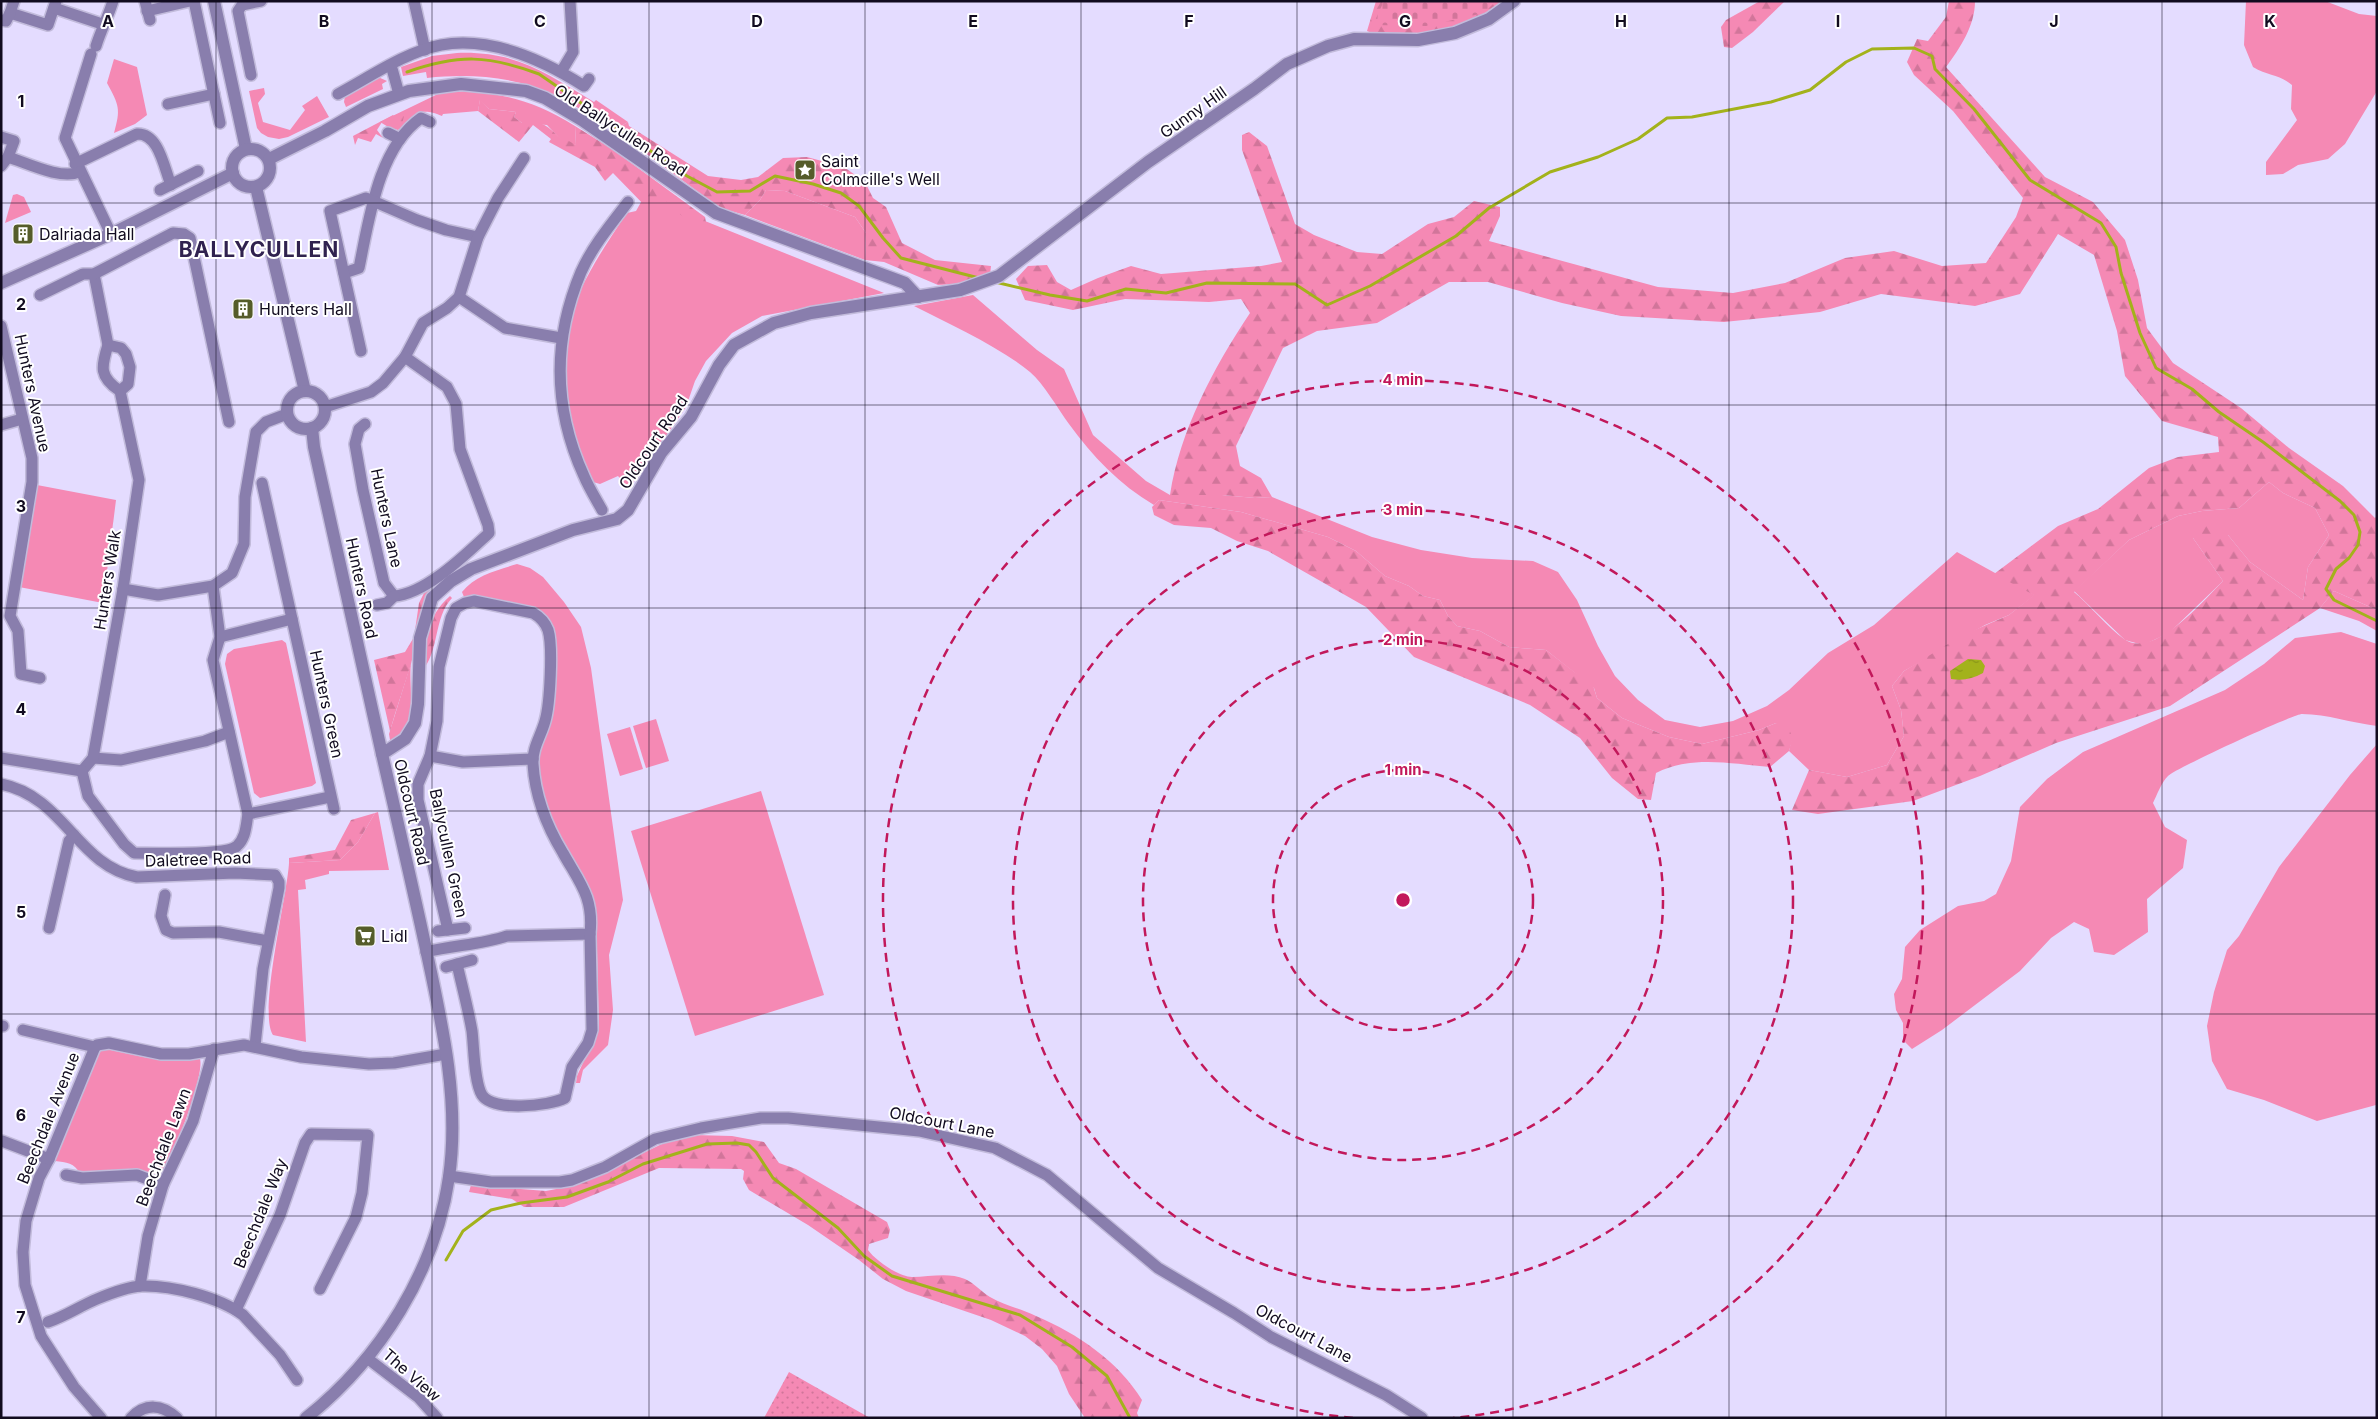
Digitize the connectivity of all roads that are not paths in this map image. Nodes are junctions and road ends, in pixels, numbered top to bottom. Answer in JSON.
{"nodes":[{"id":1,"x":113,"y":1,"type":"edge"},
{"id":2,"x":192,"y":1,"type":"edge"},
{"id":3,"x":214,"y":1,"type":"edge"},
{"id":4,"x":258,"y":1,"type":"edge"},
{"id":5,"x":414,"y":1,"type":"edge"},
{"id":6,"x":570,"y":1,"type":"edge"},
{"id":7,"x":1514,"y":1,"type":"edge"},
{"id":8,"x":55,"y":5,"type":"edge"},
{"id":9,"x":147,"y":10,"type":"edge"},
{"id":10,"x":8,"y":11,"type":"edge"},
{"id":11,"x":102,"y":24,"type":"junction"},
{"id":12,"x":425,"y":50,"type":"junction"},
{"id":13,"x":562,"y":72,"type":"junction"},
{"id":14,"x":393,"y":73,"type":"junction"},
{"id":15,"x":251,"y":75,"type":"dead end"},
{"id":16,"x":589,"y":79,"type":"dead end"},
{"id":17,"x":214,"y":94,"type":"junction"},
{"id":18,"x":338,"y":94,"type":"dead end"},
{"id":19,"x":399,"y":94,"type":"junction"},
{"id":20,"x":168,"y":104,"type":"dead end"},
{"id":21,"x":430,"y":122,"type":"dead end"},
{"id":22,"x":220,"y":123,"type":"dead end"},
{"id":23,"x":388,"y":133,"type":"dead end"},
{"id":24,"x":1,"y":137,"type":"edge"},
{"id":25,"x":400,"y":139,"type":"junction"},
{"id":26,"x":246,"y":149,"type":"junction"},
{"id":27,"x":524,"y":158,"type":"dead end"},
{"id":28,"x":269,"y":159,"type":"junction"},
{"id":29,"x":5,"y":161,"type":"edge"},
{"id":30,"x":77,"y":168,"type":"junction"},
{"id":31,"x":198,"y":171,"type":"dead end"},
{"id":32,"x":232,"y":173,"type":"junction"},
{"id":33,"x":171,"y":185,"type":"junction"},
{"id":34,"x":256,"y":186,"type":"junction"},
{"id":35,"x":160,"y":190,"type":"dead end"},
{"id":36,"x":374,"y":200,"type":"junction"},
{"id":37,"x":628,"y":202,"type":"dead end"},
{"id":38,"x":111,"y":234,"type":"junction"},
{"id":39,"x":478,"y":237,"type":"junction"},
{"id":40,"x":344,"y":273,"type":"junction"},
{"id":41,"x":94,"y":274,"type":"junction"},
{"id":42,"x":1,"y":282,"type":"edge"},
{"id":43,"x":40,"y":295,"type":"dead end"},
{"id":44,"x":459,"y":297,"type":"junction"},
{"id":45,"x":913,"y":297,"type":"junction"},
{"id":46,"x":1,"y":326,"type":"edge"},
{"id":47,"x":560,"y":338,"type":"junction"},
{"id":48,"x":108,"y":345,"type":"junction"},
{"id":49,"x":362,"y":351,"type":"dead end"},
{"id":50,"x":404,"y":357,"type":"junction"},
{"id":51,"x":120,"y":391,"type":"junction"},
{"id":52,"x":304,"y":391,"type":"junction"},
{"id":53,"x":325,"y":407,"type":"junction"},
{"id":54,"x":287,"y":414,"type":"junction"},
{"id":55,"x":22,"y":419,"type":"junction"},
{"id":56,"x":229,"y":422,"type":"dead end"},
{"id":57,"x":365,"y":424,"type":"dead end"},
{"id":58,"x":1,"y":425,"type":"edge"},
{"id":59,"x":312,"y":428,"type":"junction"},
{"id":60,"x":262,"y":483,"type":"dead end"},
{"id":61,"x":602,"y":510,"type":"dead end"},
{"id":62,"x":213,"y":586,"type":"junction"},
{"id":63,"x":123,"y":589,"type":"junction"},
{"id":64,"x":394,"y":596,"type":"junction"},
{"id":65,"x":377,"y":605,"type":"dead end"},
{"id":66,"x":6,"y":615,"type":"edge"},
{"id":67,"x":292,"y":619,"type":"junction"},
{"id":68,"x":220,"y":637,"type":"junction"},
{"id":69,"x":40,"y":678,"type":"dead end"},
{"id":70,"x":229,"y":732,"type":"junction"},
{"id":71,"x":382,"y":754,"type":"junction"},
{"id":72,"x":430,"y":756,"type":"junction"},
{"id":73,"x":1,"y":758,"type":"edge"},
{"id":74,"x":92,"y":758,"type":"junction"},
{"id":75,"x":533,"y":758,"type":"junction"},
{"id":76,"x":82,"y":771,"type":"junction"},
{"id":77,"x":1,"y":784,"type":"edge"},
{"id":78,"x":330,"y":797,"type":"junction"},
{"id":79,"x":334,"y":808,"type":"dead end"},
{"id":80,"x":248,"y":814,"type":"junction"},
{"id":81,"x":74,"y":835,"type":"junction"},
{"id":82,"x":165,"y":895,"type":"dead end"},
{"id":83,"x":50,"y":928,"type":"dead end"},
{"id":84,"x":465,"y":928,"type":"dead end"},
{"id":85,"x":590,"y":934,"type":"junction"},
{"id":86,"x":268,"y":941,"type":"junction"},
{"id":87,"x":426,"y":952,"type":"junction"},
{"id":88,"x":472,"y":960,"type":"dead end"},
{"id":89,"x":23,"y":1030,"type":"dead end"},
{"id":90,"x":255,"y":1046,"type":"junction"},
{"id":91,"x":95,"y":1047,"type":"junction"},
{"id":92,"x":214,"y":1049,"type":"junction"},
{"id":93,"x":446,"y":1054,"type":"junction"},
{"id":94,"x":2,"y":1141,"type":"edge"},
{"id":95,"x":49,"y":1159,"type":"junction"},
{"id":96,"x":66,"y":1175,"type":"dead end"},
{"id":97,"x":449,"y":1176,"type":"junction"},
{"id":98,"x":163,"y":1185,"type":"junction"},
{"id":99,"x":140,"y":1286,"type":"junction"},
{"id":100,"x":320,"y":1289,"type":"dead end"},
{"id":101,"x":236,"y":1310,"type":"junction"},
{"id":102,"x":48,"y":1322,"type":"dead end"},
{"id":103,"x":367,"y":1358,"type":"junction"},
{"id":104,"x":296,"y":1380,"type":"dead end"},
{"id":105,"x":101,"y":1418,"type":"edge"},
{"id":106,"x":131,"y":1418,"type":"edge"},
{"id":107,"x":176,"y":1418,"type":"edge"},
{"id":108,"x":306,"y":1418,"type":"edge"},
{"id":109,"x":437,"y":1418,"type":"edge"},
{"id":110,"x":1422,"y":1418,"type":"edge"}],
"edges":[{"from":1,"to":11,"type":"street"},
{"from":2,"to":9,"type":"street"},
{"from":2,"to":17,"type":"street"},
{"from":3,"to":26,"type":"street"},
{"from":4,"to":15,"type":"street"},
{"from":5,"to":12,"type":"street"},
{"from":6,"to":13,"type":"street"},
{"from":7,"to":45,"type":"street","name":"Gunny Hill"},
{"from":8,"to":10,"type":"street"},
{"from":8,"to":11,"type":"street"},
{"from":11,"to":30,"type":"street"},
{"from":12,"to":13,"type":"street"},
{"from":12,"to":14,"type":"street"},
{"from":13,"to":16,"type":"street"},
{"from":14,"to":18,"type":"street"},
{"from":14,"to":19,"type":"street"},
{"from":17,"to":20,"type":"street"},
{"from":17,"to":22,"type":"street"},
{"from":19,"to":28,"type":"street","name":"Old Ballycullen Road"},
{"from":19,"to":45,"type":"street","name":"Old Ballycullen Road"},
{"from":21,"to":25,"type":"street"},
{"from":23,"to":25,"type":"street"},
{"from":24,"to":29,"type":"street"},
{"from":25,"to":36,"type":"street"},
{"from":26,"to":28,"type":"street"},
{"from":26,"to":32,"type":"street"},
{"from":27,"to":39,"type":"street"},
{"from":28,"to":34,"type":"street"},
{"from":29,"to":30,"type":"street"},
{"from":30,"to":33,"type":"street"},
{"from":30,"to":38,"type":"street"},
{"from":31,"to":33,"type":"street"},
{"from":32,"to":34,"type":"street"},
{"from":32,"to":38,"type":"street"},
{"from":33,"to":35,"type":"street"},
{"from":34,"to":52,"type":"street"},
{"from":36,"to":39,"type":"street"},
{"from":36,"to":40,"type":"street"},
{"from":36,"to":40,"type":"street"},
{"from":37,"to":47,"type":"street"},
{"from":38,"to":42,"type":"street"},
{"from":39,"to":44,"type":"street"},
{"from":40,"to":49,"type":"street"},
{"from":41,"to":43,"type":"street"},
{"from":41,"to":48,"type":"street"},
{"from":41,"to":56,"type":"street"},
{"from":44,"to":47,"type":"street"},
{"from":44,"to":50,"type":"street"},
{"from":45,"to":71,"type":"street","name":"Oldcourt Road"},
{"from":46,"to":55,"type":"street","name":"Hunters Avenue"},
{"from":47,"to":61,"type":"street"},
{"from":48,"to":51,"type":"street"},
{"from":48,"to":51,"type":"street"},
{"from":50,"to":53,"type":"street"},
{"from":50,"to":64,"type":"street"},
{"from":51,"to":63,"type":"street","name":"Hunters Walk"},
{"from":52,"to":53,"type":"street"},
{"from":52,"to":54,"type":"street"},
{"from":53,"to":59,"type":"street"},
{"from":54,"to":59,"type":"street"},
{"from":54,"to":62,"type":"street"},
{"from":55,"to":58,"type":"street"},
{"from":55,"to":66,"type":"street","name":"Hunters Avenue"},
{"from":57,"to":64,"type":"street","name":"Hunters Lane"},
{"from":59,"to":71,"type":"street","name":"Hunters Road"},
{"from":60,"to":67,"type":"street","name":"Hunters Green"},
{"from":62,"to":63,"type":"street"},
{"from":62,"to":68,"type":"street"},
{"from":63,"to":74,"type":"street","name":"Hunters Walk"},
{"from":64,"to":65,"type":"street"},
{"from":66,"to":69,"type":"street","name":"Hunters Avenue"},
{"from":67,"to":68,"type":"street"},
{"from":67,"to":78,"type":"street","name":"Hunters Green"},
{"from":68,"to":70,"type":"street"},
{"from":70,"to":74,"type":"street"},
{"from":70,"to":80,"type":"street"},
{"from":71,"to":87,"type":"street","name":"Oldcourt Road"},
{"from":72,"to":75,"type":"street"},
{"from":72,"to":75,"type":"street","name":"Ballycullen Green"},
{"from":72,"to":84,"type":"street","name":"Ballycullen Green"},
{"from":73,"to":76,"type":"street"},
{"from":74,"to":76,"type":"street","name":"Hunters Walk"},
{"from":75,"to":85,"type":"street","name":"Ballycullen Green"},
{"from":76,"to":80,"type":"street"},
{"from":77,"to":81,"type":"street","name":"Daletree Road"},
{"from":78,"to":79,"type":"street","name":"Hunters Green"},
{"from":78,"to":80,"type":"street"},
{"from":81,"to":83,"type":"street"},
{"from":81,"to":86,"type":"street","name":"Daletree Road"},
{"from":82,"to":86,"type":"street"},
{"from":85,"to":87,"type":"street"},
{"from":85,"to":88,"type":"street","name":"Ballycullen Green"},
{"from":86,"to":90,"type":"street"},
{"from":87,"to":93,"type":"street","name":"Oldcourt Road"},
{"from":89,"to":91,"type":"street"},
{"from":90,"to":92,"type":"street"},
{"from":90,"to":93,"type":"street"},
{"from":91,"to":92,"type":"street"},
{"from":91,"to":95,"type":"street","name":"Beechdale Avenue"},
{"from":92,"to":98,"type":"street","name":"Beechdale Lawn"},
{"from":93,"to":97,"type":"street","name":"Oldcourt Road"},
{"from":94,"to":95,"type":"street"},
{"from":95,"to":105,"type":"street","name":"Beechdale Avenue"},
{"from":96,"to":98,"type":"street"},
{"from":97,"to":103,"type":"street","name":"Oldcourt Road"},
{"from":97,"to":110,"type":"street","name":"Oldcourt Lane"},
{"from":98,"to":99,"type":"street","name":"Beechdale Lawn"},
{"from":99,"to":101,"type":"street"},
{"from":99,"to":102,"type":"street"},
{"from":100,"to":101,"type":"street","name":"Beechdale Way"},
{"from":101,"to":104,"type":"street"},
{"from":103,"to":108,"type":"street","name":"Oldcourt Road"},
{"from":103,"to":109,"type":"street","name":"The View"},
{"from":106,"to":107,"type":"street"}]}
